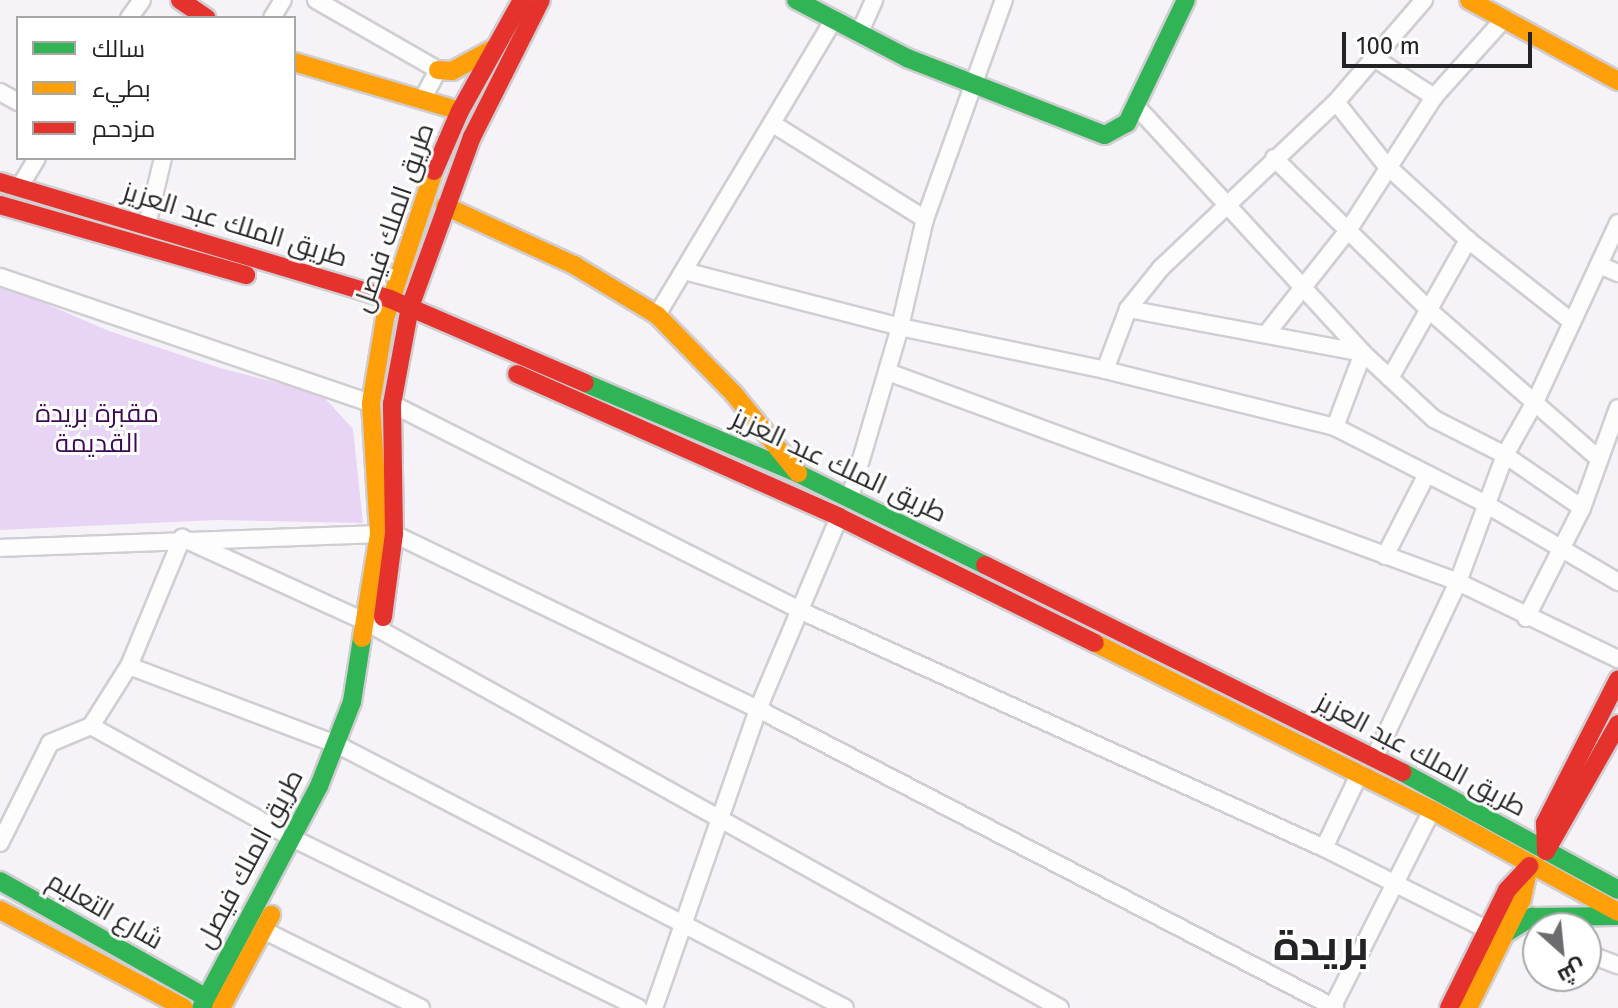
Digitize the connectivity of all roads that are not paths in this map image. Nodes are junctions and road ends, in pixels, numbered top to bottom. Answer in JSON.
{"nodes":[{"id":1,"x":180,"y":0,"type":"edge"},
{"id":2,"x":316,"y":0,"type":"edge"},
{"id":3,"x":522,"y":0,"type":"edge"},
{"id":4,"x":541,"y":0,"type":"edge"},
{"id":5,"x":796,"y":0,"type":"edge"},
{"id":6,"x":874,"y":0,"type":"edge"},
{"id":7,"x":1004,"y":0,"type":"edge"},
{"id":8,"x":1186,"y":0,"type":"edge"},
{"id":9,"x":1424,"y":0,"type":"edge"},
{"id":10,"x":1469,"y":0,"type":"edge"},
{"id":11,"x":1498,"y":10,"type":"edge"},
{"id":12,"x":204,"y":16,"type":"edge"},
{"id":13,"x":833,"y":21,"type":"junction"},
{"id":14,"x":859,"y":34,"type":"junction"},
{"id":15,"x":496,"y":47,"type":"junction"},
{"id":16,"x":1374,"y":58,"type":"junction"},
{"id":17,"x":296,"y":63,"type":"edge"},
{"id":18,"x":438,"y":70,"type":"junction"},
{"id":19,"x":1618,"y":81,"type":"edge"},
{"id":20,"x":972,"y":84,"type":"junction"},
{"id":21,"x":1434,"y":97,"type":"junction"},
{"id":22,"x":423,"y":98,"type":"junction"},
{"id":23,"x":1336,"y":102,"type":"junction"},
{"id":24,"x":1137,"y":107,"type":"junction"},
{"id":25,"x":460,"y":111,"type":"junction"},
{"id":26,"x":773,"y":124,"type":"junction"},
{"id":27,"x":1274,"y":158,"type":"junction"},
{"id":28,"x":36,"y":160,"type":"edge"},
{"id":29,"x":158,"y":160,"type":"edge"},
{"id":30,"x":1386,"y":165,"type":"junction"},
{"id":31,"x":0,"y":182,"type":"edge"},
{"id":32,"x":19,"y":188,"type":"junction"},
{"id":33,"x":1230,"y":204,"type":"junction"},
{"id":34,"x":0,"y":205,"type":"edge"},
{"id":35,"x":445,"y":206,"type":"junction"},
{"id":36,"x":925,"y":219,"type":"junction"},
{"id":37,"x":1618,"y":223,"type":"edge"},
{"id":38,"x":147,"y":225,"type":"junction"},
{"id":39,"x":1349,"y":229,"type":"junction"},
{"id":40,"x":1468,"y":240,"type":"junction"},
{"id":41,"x":1599,"y":265,"type":"junction"},
{"id":42,"x":684,"y":271,"type":"junction"},
{"id":43,"x":1618,"y":273,"type":"edge"},
{"id":44,"x":0,"y":277,"type":"edge"},
{"id":45,"x":1304,"y":288,"type":"junction"},
{"id":46,"x":390,"y":299,"type":"junction"},
{"id":47,"x":1128,"y":309,"type":"junction"},
{"id":48,"x":1430,"y":311,"type":"junction"},
{"id":49,"x":657,"y":315,"type":"junction"},
{"id":50,"x":409,"y":316,"type":"junction"},
{"id":51,"x":385,"y":318,"type":"junction"},
{"id":52,"x":1571,"y":321,"type":"junction"},
{"id":53,"x":900,"y":327,"type":"junction"},
{"id":54,"x":1267,"y":333,"type":"junction"},
{"id":55,"x":1363,"y":353,"type":"junction"},
{"id":56,"x":1105,"y":370,"type":"junction"},
{"id":57,"x":888,"y":372,"type":"junction"},
{"id":58,"x":1390,"y":378,"type":"junction"},
{"id":59,"x":1536,"y":400,"type":"junction"},
{"id":60,"x":371,"y":403,"type":"junction"},
{"id":61,"x":392,"y":404,"type":"junction"},
{"id":62,"x":1618,"y":408,"type":"edge"},
{"id":63,"x":1335,"y":427,"type":"junction"},
{"id":64,"x":1505,"y":455,"type":"junction"},
{"id":65,"x":1597,"y":457,"type":"junction"},
{"id":66,"x":799,"y":474,"type":"junction"},
{"id":67,"x":1427,"y":474,"type":"junction"},
{"id":68,"x":850,"y":497,"type":"junction"},
{"id":69,"x":1484,"y":503,"type":"junction"},
{"id":70,"x":1582,"y":508,"type":"junction"},
{"id":71,"x":839,"y":517,"type":"junction"},
{"id":72,"x":386,"y":534,"type":"junction"},
{"id":73,"x":182,"y":538,"type":"junction"},
{"id":74,"x":0,"y":548,"type":"edge"},
{"id":75,"x":1563,"y":548,"type":"junction"},
{"id":76,"x":1385,"y":556,"type":"junction"},
{"id":77,"x":1458,"y":582,"type":"junction"},
{"id":78,"x":1618,"y":582,"type":"edge"},
{"id":79,"x":799,"y":610,"type":"junction"},
{"id":80,"x":1526,"y":618,"type":"junction"},
{"id":81,"x":373,"y":626,"type":"junction"},
{"id":82,"x":1618,"y":659,"type":"edge"},
{"id":83,"x":129,"y":666,"type":"junction"},
{"id":84,"x":1618,"y":680,"type":"edge"},
{"id":85,"x":758,"y":709,"type":"junction"},
{"id":86,"x":1618,"y":724,"type":"edge"},
{"id":87,"x":91,"y":726,"type":"junction"},
{"id":88,"x":344,"y":748,"type":"junction"},
{"id":89,"x":1612,"y":749,"type":"edge"},
{"id":90,"x":1375,"y":757,"type":"junction"},
{"id":91,"x":1360,"y":773,"type":"junction"},
{"id":92,"x":1432,"y":810,"type":"junction"},
{"id":93,"x":721,"y":817,"type":"junction"},
{"id":94,"x":300,"y":842,"type":"junction"},
{"id":95,"x":0,"y":843,"type":"edge"},
{"id":96,"x":1324,"y":848,"type":"junction"},
{"id":97,"x":1546,"y":851,"type":"junction"},
{"id":98,"x":1529,"y":866,"type":"junction"},
{"id":99,"x":0,"y":881,"type":"edge"},
{"id":100,"x":1390,"y":885,"type":"junction"},
{"id":101,"x":1618,"y":890,"type":"edge"},
{"id":102,"x":0,"y":910,"type":"edge"},
{"id":103,"x":1618,"y":914,"type":"edge"},
{"id":104,"x":686,"y":924,"type":"junction"},
{"id":105,"x":263,"y":930,"type":"junction"},
{"id":106,"x":1496,"y":932,"type":"junction"},
{"id":107,"x":215,"y":1006,"type":"edge"},
{"id":108,"x":184,"y":1008,"type":"edge"},
{"id":109,"x":421,"y":1008,"type":"edge"},
{"id":110,"x":639,"y":1008,"type":"edge"},
{"id":111,"x":654,"y":1008,"type":"edge"},
{"id":112,"x":845,"y":1008,"type":"edge"},
{"id":113,"x":1060,"y":1008,"type":"edge"},
{"id":114,"x":1333,"y":1008,"type":"edge"},
{"id":115,"x":1449,"y":1008,"type":"edge"},
{"id":116,"x":1468,"y":1008,"type":"edge"}],
"edges":[{"from":1,"to":12,"type":"main road"},
{"from":2,"to":18,"type":"street"},
{"from":3,"to":15,"type":"main road","name":"طريق الملك فيصل"},
{"from":4,"to":35,"type":"main road","name":"طريق الملك فيصل"},
{"from":5,"to":13,"type":"main road"},
{"from":6,"to":14,"type":"street"},
{"from":7,"to":20,"type":"street"},
{"from":8,"to":24,"type":"main road"},
{"from":9,"to":16,"type":"street"},
{"from":10,"to":11,"type":"main road"},
{"from":11,"to":19,"type":"main road"},
{"from":11,"to":21,"type":"street"},
{"from":13,"to":14,"type":"main road"},
{"from":13,"to":26,"type":"street"},
{"from":14,"to":20,"type":"main road"},
{"from":15,"to":18,"type":"main road"},
{"from":15,"to":25,"type":"main road","name":"طريق الملك فيصل"},
{"from":16,"to":21,"type":"street"},
{"from":16,"to":23,"type":"street"},
{"from":17,"to":22,"type":"main road"},
{"from":18,"to":22,"type":"street"},
{"from":20,"to":24,"type":"main road"},
{"from":20,"to":36,"type":"street"},
{"from":21,"to":30,"type":"street"},
{"from":22,"to":25,"type":"main road"},
{"from":23,"to":27,"type":"street"},
{"from":23,"to":30,"type":"street"},
{"from":24,"to":33,"type":"street"},
{"from":25,"to":46,"type":"main road","name":"طريق الملك فيصل"},
{"from":26,"to":36,"type":"street"},
{"from":26,"to":42,"type":"street"},
{"from":27,"to":33,"type":"street"},
{"from":27,"to":39,"type":"street"},
{"from":28,"to":32,"type":"street"},
{"from":29,"to":38,"type":"street"},
{"from":30,"to":39,"type":"street"},
{"from":30,"to":40,"type":"street"},
{"from":31,"to":32,"type":"main road","name":"طريق الملك عبد العزيز"},
{"from":32,"to":38,"type":"main road","name":"طريق الملك عبد العزيز"},
{"from":33,"to":45,"type":"street"},
{"from":33,"to":47,"type":"street"},
{"from":34,"to":51,"type":"main road","name":"طريق الملك عبد العزيز"},
{"from":35,"to":49,"type":"main road"},
{"from":35,"to":50,"type":"main road","name":"طريق الملك فيصل"},
{"from":36,"to":53,"type":"street"},
{"from":37,"to":41,"type":"street"},
{"from":38,"to":46,"type":"main road","name":"طريق الملك عبد العزيز"},
{"from":39,"to":45,"type":"street"},
{"from":39,"to":48,"type":"street"},
{"from":40,"to":48,"type":"street"},
{"from":40,"to":52,"type":"street"},
{"from":41,"to":43,"type":"street"},
{"from":41,"to":52,"type":"street"},
{"from":42,"to":49,"type":"street"},
{"from":42,"to":53,"type":"street"},
{"from":44,"to":60,"type":"street"},
{"from":45,"to":54,"type":"street"},
{"from":45,"to":55,"type":"street"},
{"from":46,"to":50,"type":"main road","name":"طريق الملك عبد العزيز"},
{"from":46,"to":51,"type":"main road","name":"طريق الملك فيصل"},
{"from":47,"to":54,"type":"street"},
{"from":47,"to":56,"type":"street"},
{"from":48,"to":58,"type":"street"},
{"from":48,"to":59,"type":"street"},
{"from":49,"to":66,"type":"main road"},
{"from":50,"to":51,"type":"main road","name":"طريق الملك عبد العزيز"},
{"from":50,"to":61,"type":"main road","name":"طريق الملك فيصل"},
{"from":50,"to":66,"type":"main road","name":"طريق الملك عبد العزيز"},
{"from":50,"to":71,"type":"main road","name":"طريق الملك عبد العزيز"},
{"from":51,"to":60,"type":"main road","name":"طريق الملك فيصل"},
{"from":52,"to":59,"type":"street"},
{"from":53,"to":56,"type":"street"},
{"from":53,"to":57,"type":"street"},
{"from":54,"to":55,"type":"street"},
{"from":55,"to":58,"type":"street"},
{"from":55,"to":63,"type":"street"},
{"from":56,"to":63,"type":"street"},
{"from":57,"to":68,"type":"street"},
{"from":57,"to":76,"type":"street"},
{"from":58,"to":64,"type":"street"},
{"from":59,"to":64,"type":"street"},
{"from":59,"to":65,"type":"street"},
{"from":60,"to":72,"type":"main road","name":"طريق الملك فيصل"},
{"from":61,"to":72,"type":"main road","name":"طريق الملك فيصل"},
{"from":61,"to":79,"type":"street"},
{"from":62,"to":65,"type":"street"},
{"from":63,"to":67,"type":"street"},
{"from":64,"to":69,"type":"street"},
{"from":64,"to":70,"type":"street"},
{"from":65,"to":70,"type":"street"},
{"from":66,"to":68,"type":"main road","name":"طريق الملك عبد العزيز"},
{"from":67,"to":69,"type":"street"},
{"from":67,"to":76,"type":"street"},
{"from":68,"to":90,"type":"main road","name":"طريق الملك عبد العزيز"},
{"from":69,"to":75,"type":"street"},
{"from":69,"to":77,"type":"street"},
{"from":70,"to":75,"type":"street"},
{"from":71,"to":79,"type":"street"},
{"from":71,"to":91,"type":"main road","name":"طريق الملك عبد العزيز"},
{"from":72,"to":73,"type":"street"},
{"from":72,"to":81,"type":"main road","name":"طريق الملك فيصل"},
{"from":72,"to":85,"type":"street"},
{"from":73,"to":74,"type":"street"},
{"from":73,"to":81,"type":"street"},
{"from":73,"to":83,"type":"street"},
{"from":75,"to":78,"type":"street"},
{"from":75,"to":80,"type":"street"},
{"from":76,"to":77,"type":"street"},
{"from":77,"to":80,"type":"street"},
{"from":77,"to":90,"type":"street"},
{"from":79,"to":85,"type":"street"},
{"from":79,"to":96,"type":"street"},
{"from":80,"to":82,"type":"street"},
{"from":81,"to":88,"type":"main road","name":"طريق الملك فيصل"},
{"from":81,"to":93,"type":"street"},
{"from":83,"to":87,"type":"street"},
{"from":83,"to":88,"type":"street"},
{"from":84,"to":97,"type":"main road"},
{"from":85,"to":93,"type":"street"},
{"from":85,"to":114,"type":"street"},
{"from":86,"to":89,"type":"main road"},
{"from":87,"to":94,"type":"street"},
{"from":87,"to":95,"type":"street"},
{"from":88,"to":94,"type":"main road","name":"طريق الملك فيصل"},
{"from":88,"to":104,"type":"street"},
{"from":89,"to":97,"type":"main road"},
{"from":90,"to":97,"type":"main road","name":"طريق الملك عبد العزيز"},
{"from":91,"to":92,"type":"main road","name":"طريق الملك عبد العزيز"},
{"from":91,"to":96,"type":"street"},
{"from":92,"to":98,"type":"main road","name":"طريق الملك عبد العزيز"},
{"from":92,"to":100,"type":"street"},
{"from":93,"to":104,"type":"street"},
{"from":93,"to":113,"type":"street"},
{"from":94,"to":105,"type":"main road","name":"طريق الملك فيصل"},
{"from":94,"to":107,"type":"main road","name":"طريق الملك فيصل"},
{"from":94,"to":110,"type":"street"},
{"from":96,"to":100,"type":"street"},
{"from":97,"to":101,"type":"main road","name":"طريق الملك عبد العزيز"},
{"from":98,"to":103,"type":"main road","name":"طريق الملك عبد العزيز"},
{"from":98,"to":106,"type":"main road"},
{"from":99,"to":107,"type":"main road","name":"شارع التعليم"},
{"from":100,"to":106,"type":"street"},
{"from":100,"to":114,"type":"street"},
{"from":102,"to":108,"type":"main road","name":"شارع التعليم"},
{"from":103,"to":106,"type":"main road"},
{"from":104,"to":111,"type":"street"},
{"from":104,"to":112,"type":"street"},
{"from":105,"to":107,"type":"main road","name":"طريق الملك فيصل"},
{"from":105,"to":109,"type":"street"},
{"from":106,"to":115,"type":"main road"},
{"from":106,"to":116,"type":"main road"}]}
